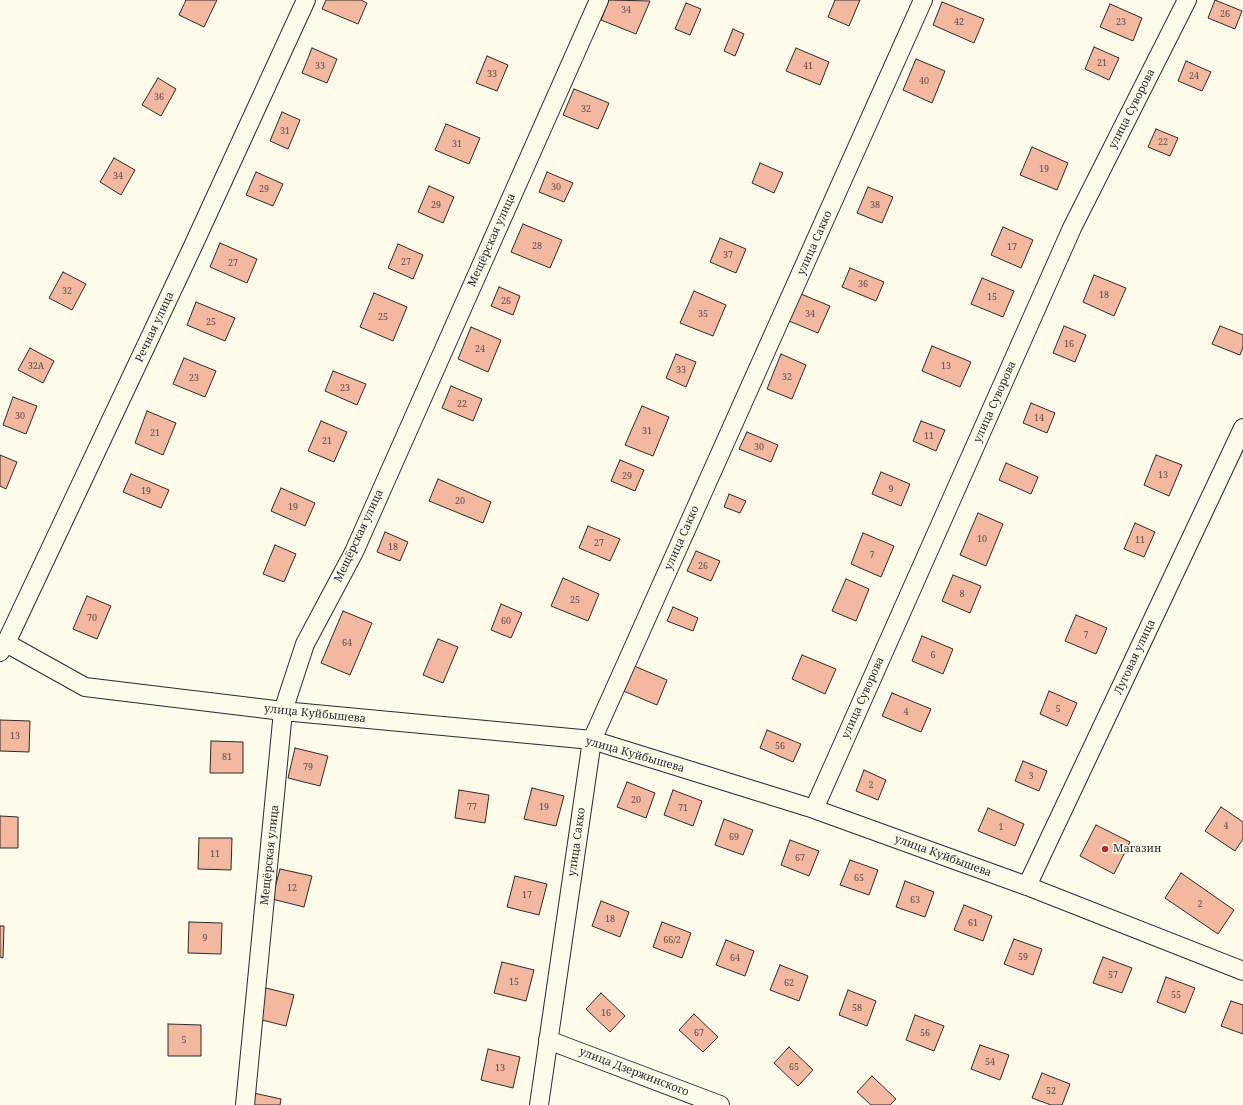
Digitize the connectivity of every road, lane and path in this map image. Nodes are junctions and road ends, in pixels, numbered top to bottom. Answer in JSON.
{"nodes":[{"id":1,"x":306,"y":0,"type":"edge"},
{"id":2,"x":599,"y":0,"type":"edge"},
{"id":3,"x":923,"y":0,"type":"edge"},
{"id":4,"x":1187,"y":0,"type":"edge"},
{"id":5,"x":1243,"y":428,"type":"edge"},
{"id":6,"x":3,"y":648,"type":"edge"},
{"id":7,"x":283,"y":712,"type":"junction"},
{"id":8,"x":592,"y":740,"type":"junction"},
{"id":9,"x":814,"y":809,"type":"junction"},
{"id":10,"x":1027,"y":886,"type":"junction"},
{"id":11,"x":1243,"y":971,"type":"edge"},
{"id":12,"x":548,"y":1040,"type":"junction"},
{"id":13,"x":245,"y":1105,"type":"edge"},
{"id":14,"x":539,"y":1105,"type":"edge"},
{"id":15,"x":720,"y":1105,"type":"edge"}],
"edges":[{"from":1,"to":6,"type":"street","name":"Речная улица"},
{"from":2,"to":7,"type":"street","name":"Мещёрская улица"},
{"from":3,"to":8,"type":"street","name":"улица Сакко"},
{"from":4,"to":9,"type":"street","name":"улица Суворова"},
{"from":5,"to":10,"type":"street","name":"Луговая улица"},
{"from":6,"to":7,"type":"street","name":"улица Куйбышева"},
{"from":7,"to":8,"type":"street","name":"улица Куйбышева"},
{"from":7,"to":13,"type":"street","name":"Мещёрская улица"},
{"from":8,"to":9,"type":"street","name":"улица Куйбышева"},
{"from":8,"to":12,"type":"street","name":"улица Сакко"},
{"from":9,"to":10,"type":"street","name":"улица Куйбышева"},
{"from":10,"to":11,"type":"street","name":"улица Куйбышева"},
{"from":12,"to":14,"type":"street","name":"улица Сакко"},
{"from":12,"to":15,"type":"street","name":"улица Дзержинского"}]}
